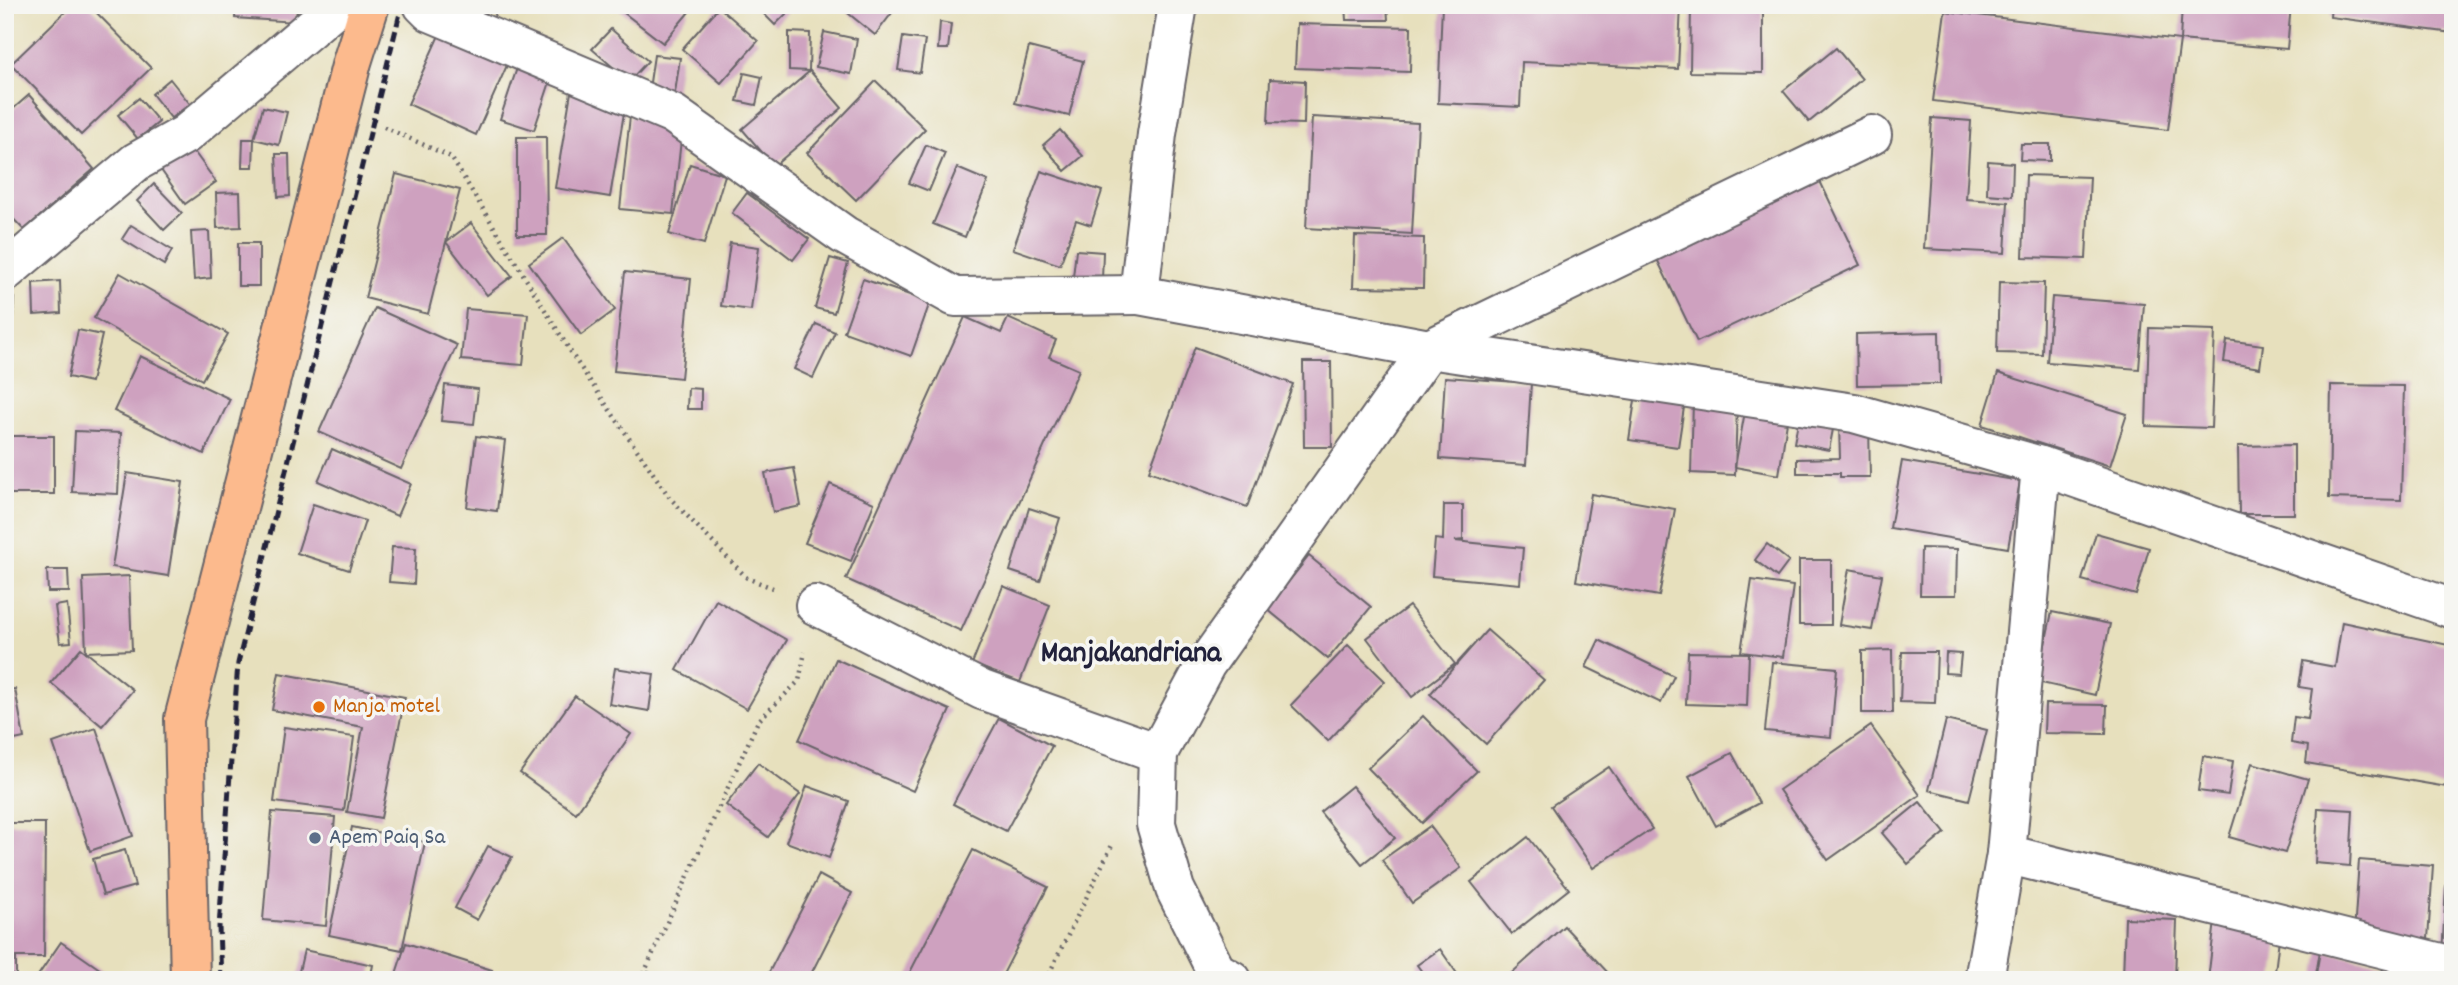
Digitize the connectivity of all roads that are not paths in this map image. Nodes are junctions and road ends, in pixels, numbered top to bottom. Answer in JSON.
{"nodes":[{"id":1,"x":338,"y":5,"type":"edge"},
{"id":2,"x":370,"y":5,"type":"edge"},
{"id":3,"x":423,"y":5,"type":"edge"},
{"id":4,"x":1178,"y":5,"type":"edge"},
{"id":5,"x":1872,"y":135,"type":"dead end"},
{"id":6,"x":5,"y":272,"type":"edge"},
{"id":7,"x":1139,"y":295,"type":"junction"},
{"id":8,"x":1429,"y":349,"type":"junction"},
{"id":9,"x":2041,"y":466,"type":"junction"},
{"id":10,"x":815,"y":605,"type":"road end"},
{"id":11,"x":2453,"y":610,"type":"edge"},
{"id":12,"x":1158,"y":753,"type":"junction"},
{"id":13,"x":2006,"y":854,"type":"junction"},
{"id":14,"x":2453,"y":966,"type":"edge"},
{"id":15,"x":190,"y":980,"type":"edge"},
{"id":16,"x":1232,"y":980,"type":"edge"},
{"id":17,"x":1984,"y":980,"type":"edge"}],
"edges":[{"from":1,"to":6,"type":"street"},
{"from":2,"to":15,"type":"main road"},
{"from":3,"to":7,"type":"street"},
{"from":4,"to":7,"type":"street"},
{"from":5,"to":8,"type":"street"},
{"from":7,"to":8,"type":"street"},
{"from":8,"to":9,"type":"street"},
{"from":8,"to":12,"type":"street"},
{"from":9,"to":11,"type":"street"},
{"from":9,"to":13,"type":"street"},
{"from":10,"to":12,"type":"street"},
{"from":12,"to":16,"type":"street"},
{"from":13,"to":14,"type":"street"},
{"from":13,"to":17,"type":"street"}]}
